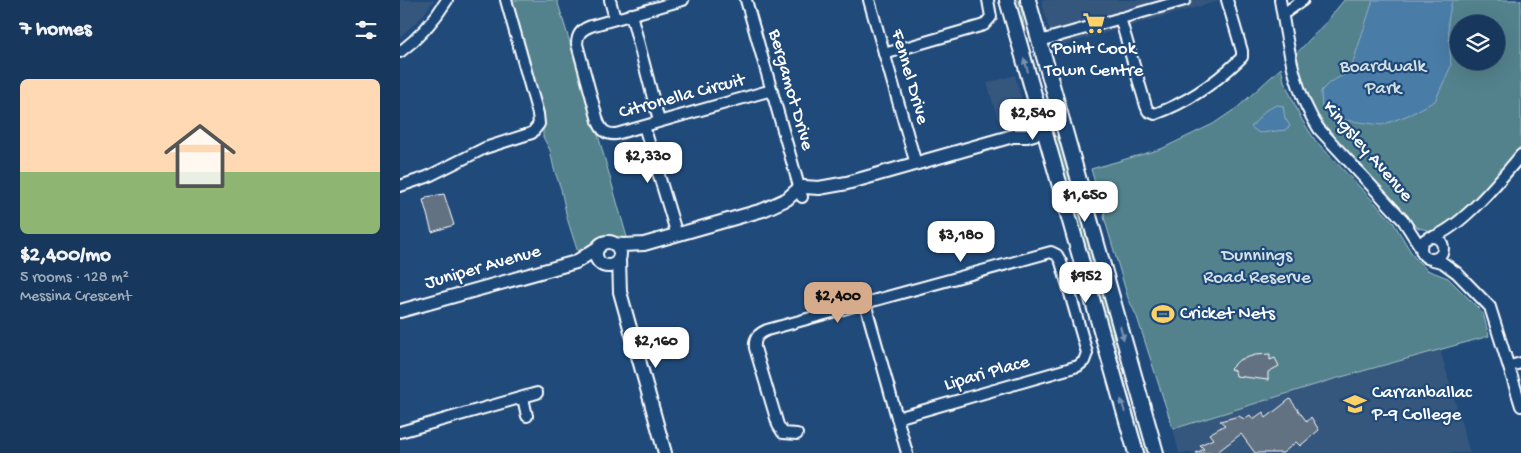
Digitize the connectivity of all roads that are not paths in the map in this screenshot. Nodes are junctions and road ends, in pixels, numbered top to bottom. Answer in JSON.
{"nodes":[{"id":1,"x":447,"y":0,"type":"edge"},
{"id":2,"x":506,"y":0,"type":"edge"},
{"id":3,"x":610,"y":0,"type":"edge"},
{"id":4,"x":683,"y":0,"type":"edge"},
{"id":5,"x":746,"y":0,"type":"edge"},
{"id":6,"x":869,"y":0,"type":"edge"},
{"id":7,"x":988,"y":0,"type":"edge"},
{"id":8,"x":1007,"y":0,"type":"edge"},
{"id":9,"x":1028,"y":0,"type":"edge"},
{"id":10,"x":1185,"y":0,"type":"edge"},
{"id":11,"x":1227,"y":0,"type":"edge"},
{"id":12,"x":1280,"y":0,"type":"edge"},
{"id":13,"x":1286,"y":0,"type":"edge"},
{"id":14,"x":1303,"y":0,"type":"edge"},
{"id":15,"x":631,"y":14,"type":"junction"},
{"id":16,"x":1286,"y":16,"type":"junction"},
{"id":17,"x":1120,"y":18,"type":"junction"},
{"id":18,"x":615,"y":19,"type":"junction"},
{"id":19,"x":1040,"y":41,"type":"junction"},
{"id":20,"x":400,"y":52,"type":"edge"},
{"id":21,"x":884,"y":54,"type":"junction"},
{"id":22,"x":772,"y":90,"type":"junction"},
{"id":23,"x":659,"y":121,"type":"junction"},
{"id":24,"x":1062,"y":122,"type":"junction"},
{"id":25,"x":644,"y":126,"type":"junction"},
{"id":26,"x":1043,"y":127,"type":"junction"},
{"id":27,"x":1521,"y":155,"type":"edge"},
{"id":28,"x":916,"y":164,"type":"junction"},
{"id":29,"x":400,"y":186,"type":"edge"},
{"id":30,"x":801,"y":192,"type":"junction"},
{"id":31,"x":1403,"y":220,"type":"junction"},
{"id":32,"x":1452,"y":227,"type":"junction"},
{"id":33,"x":676,"y":235,"type":"junction"},
{"id":34,"x":1432,"y":237,"type":"junction"},
{"id":35,"x":614,"y":244,"type":"junction"},
{"id":36,"x":644,"y":244,"type":"junction"},
{"id":37,"x":599,"y":246,"type":"junction"},
{"id":38,"x":1443,"y":247,"type":"junction"},
{"id":39,"x":1421,"y":248,"type":"junction"},
{"id":40,"x":619,"y":259,"type":"junction"},
{"id":41,"x":1433,"y":260,"type":"junction"},
{"id":42,"x":576,"y":262,"type":"junction"},
{"id":43,"x":602,"y":264,"type":"junction"},
{"id":44,"x":1457,"y":273,"type":"junction"},
{"id":45,"x":620,"y":292,"type":"junction"},
{"id":46,"x":865,"y":303,"type":"junction"},
{"id":47,"x":400,"y":311,"type":"edge"},
{"id":48,"x":1521,"y":363,"type":"edge"},
{"id":49,"x":1510,"y":366,"type":"junction"},
{"id":50,"x":537,"y":394,"type":"dead end"},
{"id":51,"x":522,"y":398,"type":"junction"},
{"id":52,"x":1521,"y":406,"type":"edge"},
{"id":53,"x":527,"y":416,"type":"dead end"},
{"id":54,"x":897,"y":418,"type":"junction"},
{"id":55,"x":400,"y":432,"type":"edge"},
{"id":56,"x":797,"y":434,"type":"dead end"},
{"id":57,"x":665,"y":453,"type":"edge"},
{"id":58,"x":907,"y":453,"type":"edge"},
{"id":59,"x":1136,"y":453,"type":"edge"},
{"id":60,"x":1156,"y":453,"type":"edge"}],
"edges":[{"from":1,"to":20,"type":"street"},
{"from":2,"to":29,"type":"street"},
{"from":3,"to":18,"type":"street"},
{"from":4,"to":15,"type":"street","name":"Citronella Circuit"},
{"from":5,"to":22,"type":"street","name":"Bergamot Drive"},
{"from":6,"to":21,"type":"street","name":"Fennel Drive"},
{"from":7,"to":21,"type":"street"},
{"from":26,"to":8,"type":"main road","one_way":true},
{"from":9,"to":19,"type":"main road"},
{"from":10,"to":17,"type":"street"},
{"from":11,"to":17,"type":"street"},
{"from":12,"to":16,"type":"street","name":"Kingsley Avenue"},
{"from":13,"to":16,"type":"street","name":"Kingsley Avenue"},
{"from":14,"to":16,"type":"street"},
{"from":15,"to":18,"type":"street","name":"Citronella Circuit"},
{"from":15,"to":23,"type":"street"},
{"from":16,"to":31,"type":"street","name":"Kingsley Avenue"},
{"from":17,"to":19,"type":"street"},
{"from":18,"to":25,"type":"street","name":"Citronella Circuit"},
{"from":19,"to":24,"type":"main road"},
{"from":21,"to":28,"type":"street","name":"Fennel Drive"},
{"from":22,"to":23,"type":"street","name":"Citronella Circuit"},
{"from":22,"to":30,"type":"street","name":"Bergamot Drive"},
{"from":23,"to":25,"type":"street","name":"Citronella Circuit"},
{"from":24,"to":26,"type":"main road"},
{"from":24,"to":60,"type":"main road","one_way":true},
{"from":25,"to":33,"type":"street"},
{"from":26,"to":28,"type":"street"},
{"from":59,"to":26,"type":"main road","one_way":true},
{"from":27,"to":32,"type":"street"},
{"from":28,"to":30,"type":"street"},
{"from":30,"to":33,"type":"street"},
{"from":31,"to":34,"type":"street","name":"Kingsley Avenue"},
{"from":31,"to":39,"type":"street","name":"Kingsley Avenue"},
{"from":32,"to":34,"type":"street"},
{"from":32,"to":38,"type":"street"},
{"from":33,"to":36,"type":"street"},
{"from":34,"to":38,"type":"street"},
{"from":34,"to":39,"type":"street"},
{"from":35,"to":36,"type":"street"},
{"from":35,"to":37,"type":"street"},
{"from":35,"to":40,"type":"street"},
{"from":36,"to":40,"type":"street"},
{"from":37,"to":42,"type":"street","name":"Juniper Avenue"},
{"from":37,"to":43,"type":"street"},
{"from":38,"to":41,"type":"street"},
{"from":38,"to":44,"type":"street"},
{"from":39,"to":41,"type":"street"},
{"from":40,"to":43,"type":"street"},
{"from":40,"to":45,"type":"street"},
{"from":41,"to":44,"type":"street"},
{"from":42,"to":43,"type":"street","name":"Juniper Avenue"},
{"from":42,"to":47,"type":"street","name":"Juniper Avenue"},
{"from":43,"to":45,"type":"street"},
{"from":44,"to":49,"type":"street"},
{"from":45,"to":57,"type":"street"},
{"from":46,"to":54,"type":"street"},
{"from":46,"to":54,"type":"street","name":"Lipari Place"},
{"from":46,"to":56,"type":"street"},
{"from":48,"to":49,"type":"street"},
{"from":49,"to":52,"type":"street"},
{"from":50,"to":51,"type":"street"},
{"from":51,"to":53,"type":"street"},
{"from":51,"to":55,"type":"street"},
{"from":54,"to":58,"type":"street"}]}
